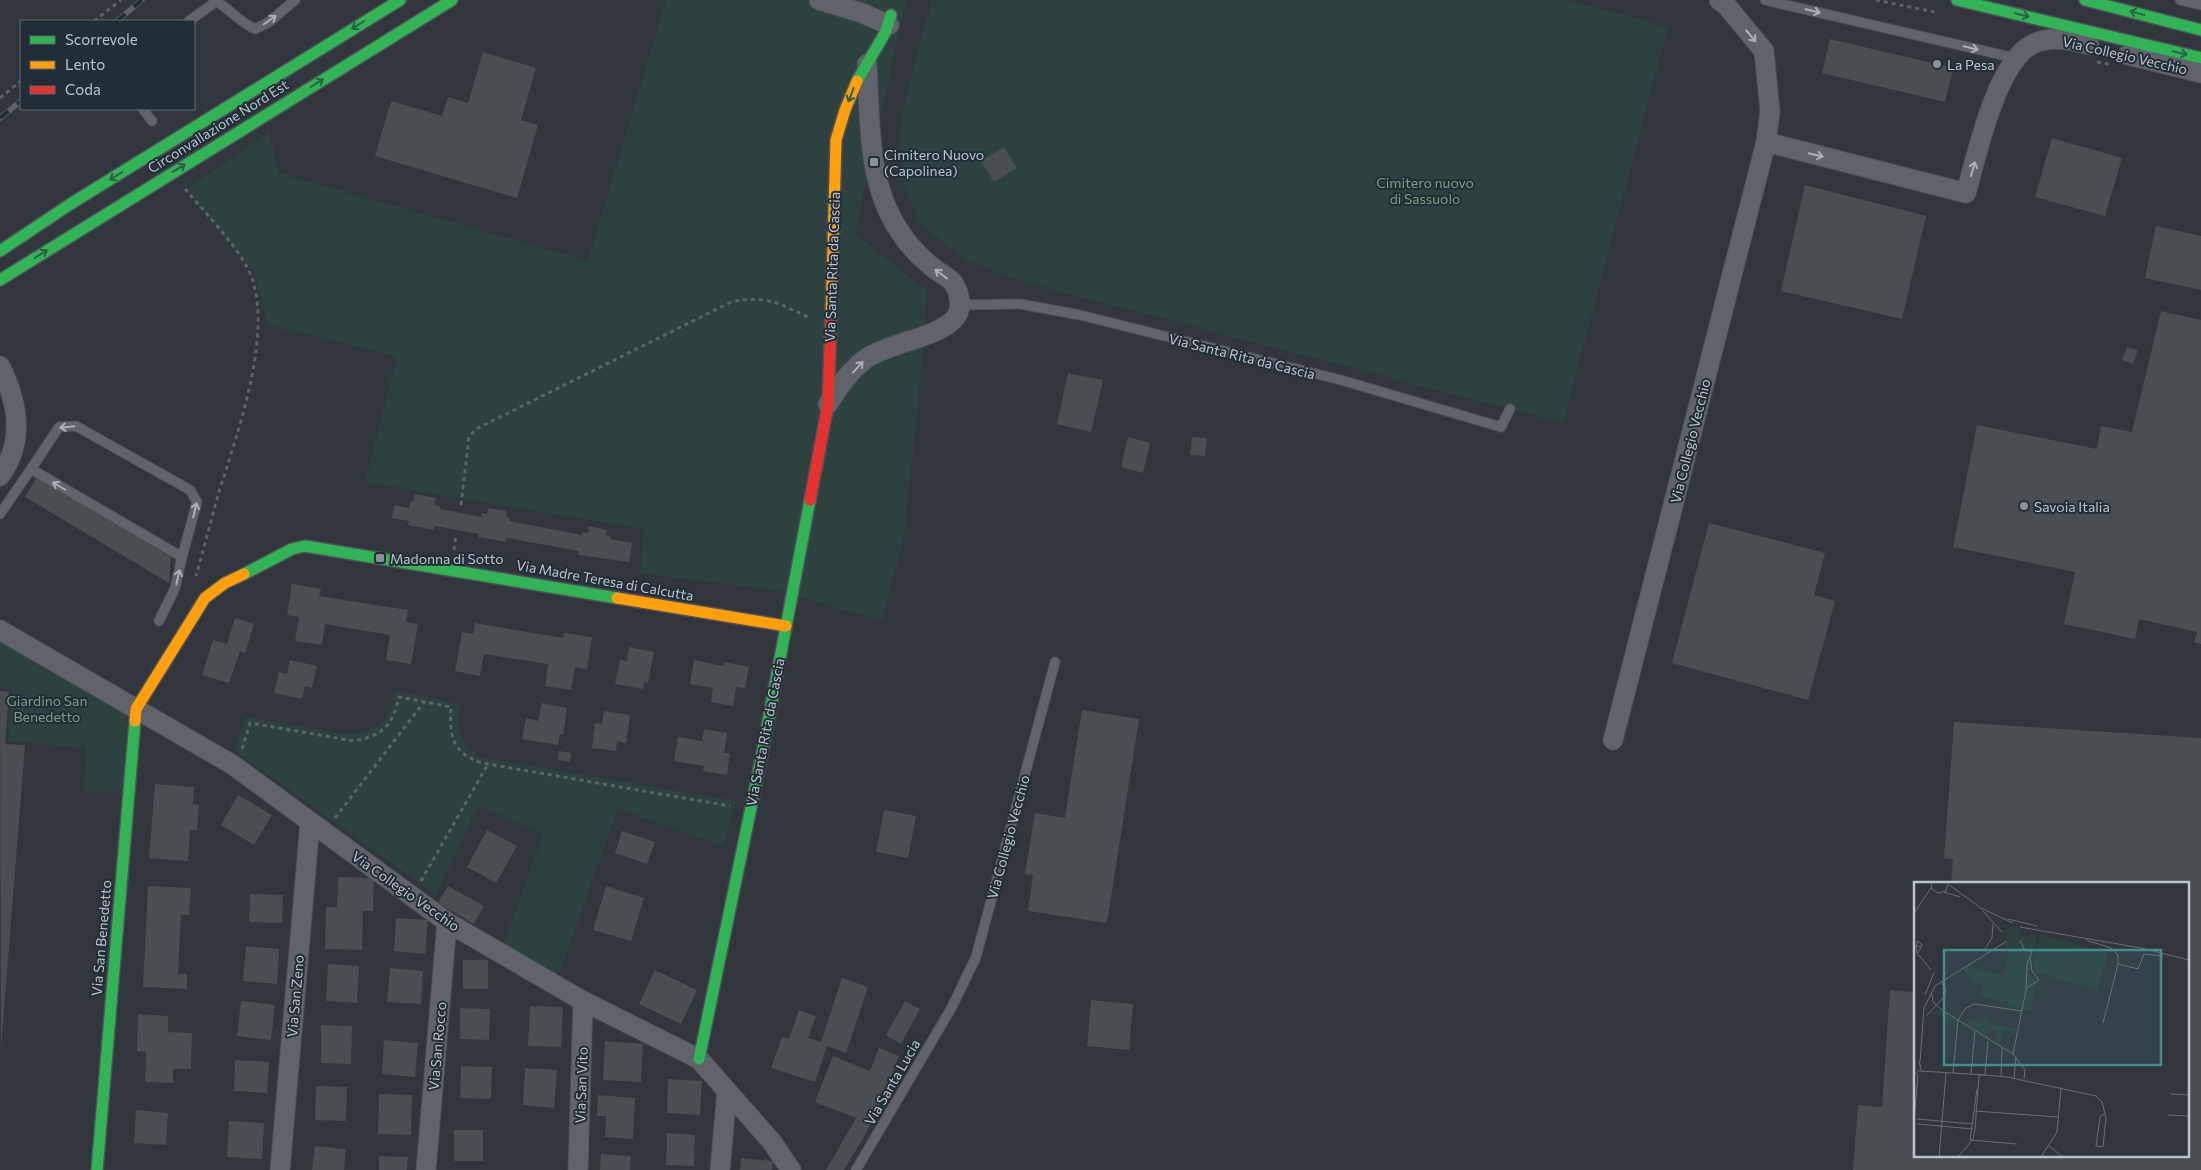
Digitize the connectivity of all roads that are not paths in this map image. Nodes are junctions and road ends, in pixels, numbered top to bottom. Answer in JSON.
{"nodes":[{"id":1,"x":295,"y":0,"type":"edge"},
{"id":2,"x":400,"y":0,"type":"edge"},
{"id":3,"x":452,"y":0,"type":"edge"},
{"id":4,"x":819,"y":0,"type":"edge"},
{"id":5,"x":1718,"y":0,"type":"edge"},
{"id":6,"x":1765,"y":0,"type":"edge"},
{"id":7,"x":1957,"y":0,"type":"edge"},
{"id":8,"x":2085,"y":0,"type":"edge"},
{"id":9,"x":2180,"y":0,"type":"edge"},
{"id":10,"x":217,"y":1,"type":"edge"},
{"id":11,"x":2201,"y":5,"type":"edge"},
{"id":12,"x":190,"y":20,"type":"edge"},
{"id":13,"x":890,"y":20,"type":"joint"},
{"id":14,"x":2201,"y":30,"type":"edge"},
{"id":15,"x":2015,"y":58,"type":"junction"},
{"id":16,"x":2201,"y":58,"type":"edge"},
{"id":17,"x":867,"y":64,"type":"junction"},
{"id":18,"x":2201,"y":73,"type":"edge"},
{"id":19,"x":144,"y":110,"type":"edge"},
{"id":20,"x":152,"y":121,"type":"dead end"},
{"id":21,"x":839,"y":129,"type":"junction"},
{"id":22,"x":871,"y":130,"type":"junction"},
{"id":23,"x":1766,"y":142,"type":"junction"},
{"id":24,"x":0,"y":251,"type":"edge"},
{"id":25,"x":0,"y":280,"type":"edge"},
{"id":26,"x":960,"y":305,"type":"junction"},
{"id":27,"x":0,"y":366,"type":"edge"},
{"id":28,"x":828,"y":405,"type":"junction"},
{"id":29,"x":1510,"y":409,"type":"dead end"},
{"id":30,"x":31,"y":469,"type":"junction"},
{"id":31,"x":0,"y":476,"type":"edge"},
{"id":32,"x":0,"y":514,"type":"edge"},
{"id":33,"x":182,"y":558,"type":"junction"},
{"id":34,"x":159,"y":622,"type":"dead end"},
{"id":35,"x":786,"y":626,"type":"junction"},
{"id":36,"x":0,"y":630,"type":"edge"},
{"id":37,"x":1055,"y":662,"type":"dead end"},
{"id":38,"x":136,"y":709,"type":"junction"},
{"id":39,"x":1613,"y":740,"type":"dead end"},
{"id":40,"x":310,"y":823,"type":"junction"},
{"id":41,"x":447,"y":922,"type":"junction"},
{"id":42,"x":583,"y":1001,"type":"junction"},
{"id":43,"x":952,"y":1007,"type":"joint"},
{"id":44,"x":699,"y":1059,"type":"junction"},
{"id":45,"x":727,"y":1091,"type":"junction"},
{"id":46,"x":97,"y":1170,"type":"edge"},
{"id":47,"x":280,"y":1170,"type":"edge"},
{"id":48,"x":426,"y":1170,"type":"edge"},
{"id":49,"x":578,"y":1170,"type":"edge"},
{"id":50,"x":720,"y":1170,"type":"edge"},
{"id":51,"x":791,"y":1170,"type":"edge"},
{"id":52,"x":856,"y":1170,"type":"edge"}],
"edges":[{"from":10,"to":1,"type":"lane","one_way":true},
{"from":2,"to":24,"type":"street","name":"Circonvallazione Nord Est","one_way":true},
{"from":25,"to":3,"type":"street","name":"Circonvallazione Nord Est","one_way":true},
{"from":4,"to":13,"type":"street","name":"Via Santa Rita da Cascia"},
{"from":5,"to":23,"type":"street","name":"Via Collegio Vecchio","one_way":true},
{"from":6,"to":15,"type":"lane","one_way":true},
{"from":7,"to":16,"type":"street","one_way":true},
{"from":14,"to":8,"type":"street","one_way":true},
{"from":9,"to":11,"type":"lane"},
{"from":10,"to":12,"type":"lane"},
{"from":13,"to":17,"type":"street","name":"Via Santa Rita da Cascia"},
{"from":15,"to":18,"type":"street","name":"Via Collegio Vecchio"},
{"from":23,"to":15,"type":"street","name":"Via Collegio Vecchio","one_way":true},
{"from":17,"to":21,"type":"street","name":"Via Santa Rita da Cascia","one_way":true},
{"from":17,"to":22,"type":"street"},
{"from":19,"to":20,"type":"lane"},
{"from":21,"to":22,"type":"street"},
{"from":21,"to":28,"type":"street","name":"Via Santa Rita da Cascia"},
{"from":26,"to":22,"type":"street","one_way":true},
{"from":23,"to":39,"type":"street","name":"Via Collegio Vecchio"},
{"from":28,"to":26,"type":"street","name":"Via Santa Rita da Cascia","one_way":true},
{"from":26,"to":29,"type":"lane","name":"Via Santa Rita da Cascia"},
{"from":27,"to":31,"type":"street"},
{"from":28,"to":35,"type":"street","name":"Via Santa Rita da Cascia"},
{"from":30,"to":32,"type":"lane"},
{"from":33,"to":30,"type":"lane","one_way":true},
{"from":33,"to":30,"type":"lane","one_way":true},
{"from":34,"to":33,"type":"lane","one_way":true},
{"from":35,"to":38,"type":"street","name":"Via Madre Teresa di Calcutta"},
{"from":35,"to":44,"type":"street","name":"Via Santa Rita da Cascia"},
{"from":36,"to":38,"type":"street","name":"Via Collegio Vecchio"},
{"from":37,"to":43,"type":"lane","name":"Via Collegio Vecchio"},
{"from":38,"to":40,"type":"street","name":"Via Collegio Vecchio"},
{"from":38,"to":46,"type":"street","name":"Via San Benedetto"},
{"from":40,"to":41,"type":"street","name":"Via Collegio Vecchio"},
{"from":40,"to":47,"type":"street","name":"Via San Zeno"},
{"from":41,"to":42,"type":"street","name":"Via Collegio Vecchio"},
{"from":41,"to":48,"type":"street","name":"Via San Rocco"},
{"from":42,"to":44,"type":"street","name":"Via Collegio Vecchio"},
{"from":42,"to":49,"type":"street","name":"Via San Vito"},
{"from":43,"to":52,"type":"lane","name":"Via Santa Lucia"},
{"from":44,"to":45,"type":"street","name":"Via Collegio Vecchio"},
{"from":45,"to":50,"type":"street"},
{"from":45,"to":51,"type":"street","name":"Via Collegio Vecchio"}]}
